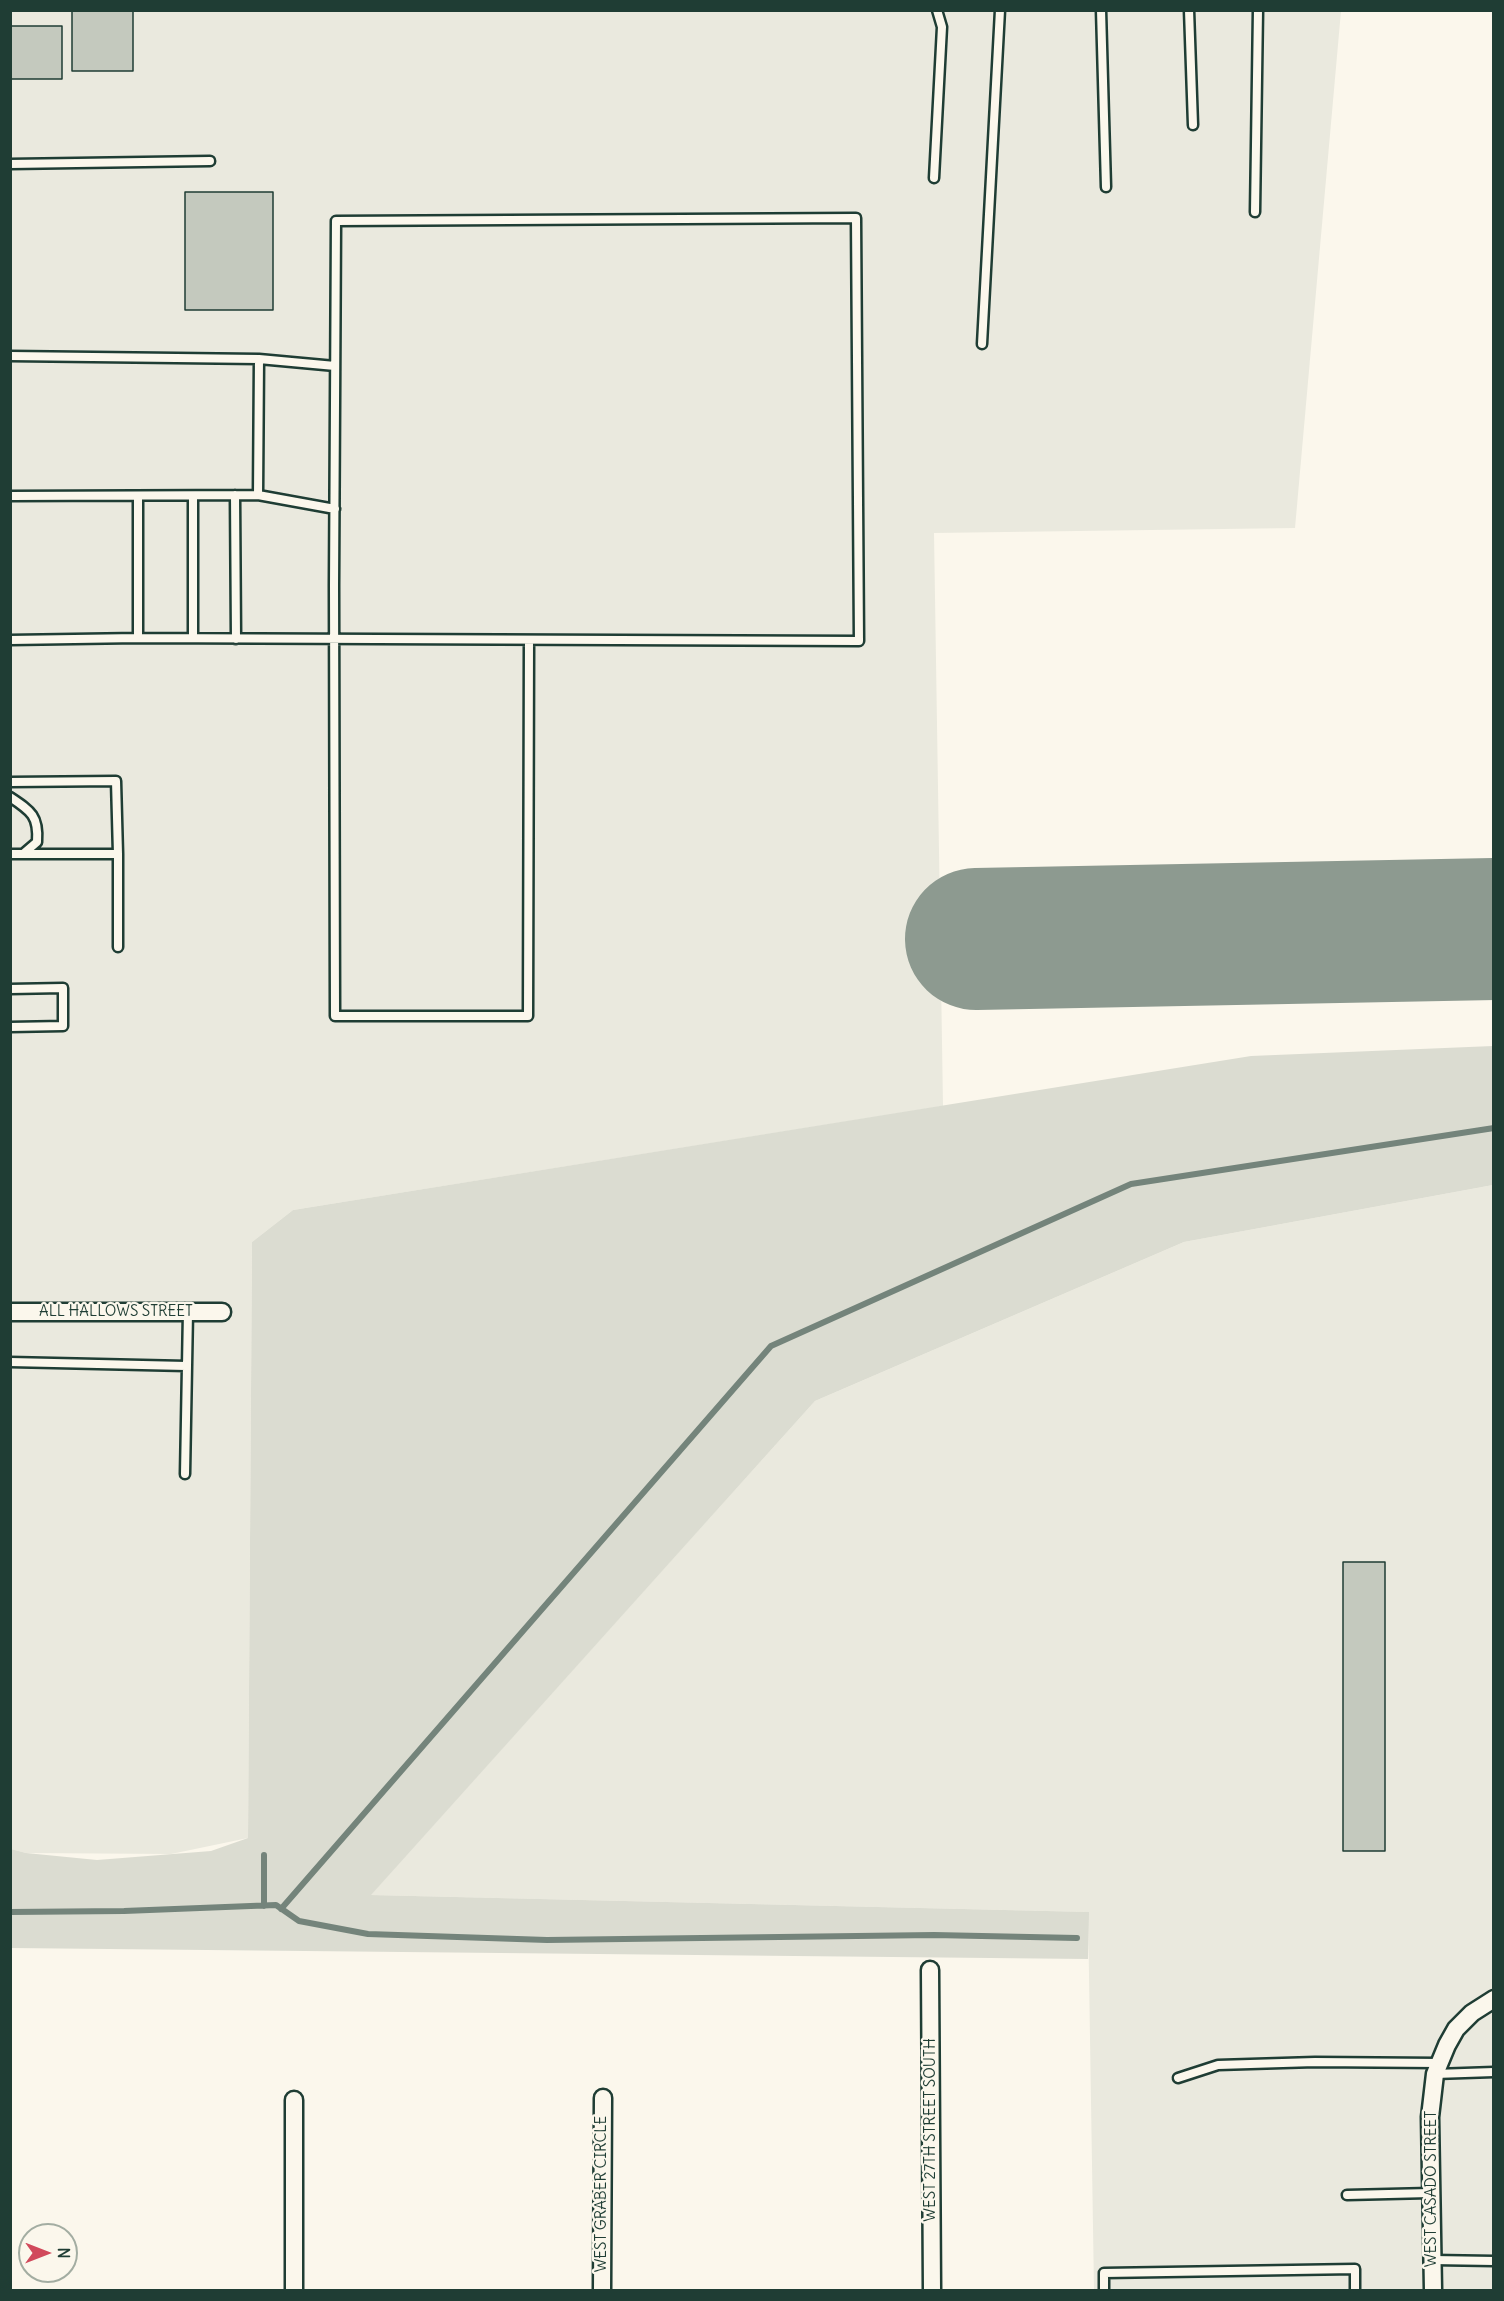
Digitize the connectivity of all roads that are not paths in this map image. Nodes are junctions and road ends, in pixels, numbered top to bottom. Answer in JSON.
{"nodes":[{"id":1,"x":936,"y":10,"type":"edge"},
{"id":2,"x":1000,"y":10,"type":"edge"},
{"id":3,"x":1101,"y":10,"type":"edge"},
{"id":4,"x":1190,"y":10,"type":"edge"},
{"id":5,"x":1258,"y":10,"type":"edge"},
{"id":6,"x":1193,"y":125,"type":"dead end"},
{"id":7,"x":210,"y":161,"type":"dead end"},
{"id":8,"x":10,"y":164,"type":"edge"},
{"id":9,"x":934,"y":178,"type":"dead end"},
{"id":10,"x":1106,"y":187,"type":"dead end"},
{"id":11,"x":1255,"y":213,"type":"dead end"},
{"id":12,"x":982,"y":344,"type":"dead end"},
{"id":13,"x":10,"y":356,"type":"edge"},
{"id":14,"x":259,"y":359,"type":"junction"},
{"id":15,"x":335,"y":366,"type":"junction"},
{"id":16,"x":235,"y":495,"type":"junction"},
{"id":17,"x":258,"y":495,"type":"junction"},
{"id":18,"x":10,"y":496,"type":"edge"},
{"id":19,"x":138,"y":496,"type":"junction"},
{"id":20,"x":193,"y":496,"type":"junction"},
{"id":21,"x":335,"y":509,"type":"junction"},
{"id":22,"x":138,"y":638,"type":"junction"},
{"id":23,"x":193,"y":638,"type":"junction"},
{"id":24,"x":236,"y":639,"type":"junction"},
{"id":25,"x":334,"y":639,"type":"junction"},
{"id":26,"x":10,"y":640,"type":"edge"},
{"id":27,"x":529,"y":640,"type":"junction"},
{"id":28,"x":10,"y":782,"type":"edge"},
{"id":29,"x":10,"y":797,"type":"edge"},
{"id":30,"x":10,"y":854,"type":"edge"},
{"id":31,"x":23,"y":854,"type":"junction"},
{"id":32,"x":118,"y":854,"type":"junction"},
{"id":33,"x":118,"y":947,"type":"dead end"},
{"id":34,"x":10,"y":989,"type":"edge"},
{"id":35,"x":10,"y":1027,"type":"edge"},
{"id":36,"x":10,"y":1312,"type":"edge"},
{"id":37,"x":188,"y":1312,"type":"junction"},
{"id":38,"x":222,"y":1312,"type":"dead end"},
{"id":39,"x":10,"y":1362,"type":"edge"},
{"id":40,"x":186,"y":1366,"type":"junction"},
{"id":41,"x":185,"y":1474,"type":"dead end"},
{"id":42,"x":930,"y":1971,"type":"dead end"},
{"id":43,"x":1494,"y":1999,"type":"edge"},
{"id":44,"x":1437,"y":2068,"type":"junction"},
{"id":45,"x":1494,"y":2072,"type":"edge"},
{"id":46,"x":1178,"y":2078,"type":"dead end"},
{"id":47,"x":603,"y":2098,"type":"dead end"},
{"id":48,"x":294,"y":2100,"type":"dead end"},
{"id":49,"x":1430,"y":2193,"type":"junction"},
{"id":50,"x":1347,"y":2195,"type":"dead end"},
{"id":51,"x":1432,"y":2260,"type":"junction"},
{"id":52,"x":1494,"y":2261,"type":"edge"},
{"id":53,"x":294,"y":2290,"type":"edge"},
{"id":54,"x":602,"y":2290,"type":"edge"},
{"id":55,"x":932,"y":2290,"type":"edge"},
{"id":56,"x":1104,"y":2290,"type":"edge"},
{"id":57,"x":1355,"y":2290,"type":"edge"},
{"id":58,"x":1432,"y":2290,"type":"edge"}],
"edges":[{"from":1,"to":9,"type":"lane"},
{"from":2,"to":12,"type":"lane"},
{"from":3,"to":10,"type":"lane"},
{"from":4,"to":6,"type":"lane"},
{"from":5,"to":11,"type":"lane"},
{"from":7,"to":8,"type":"lane"},
{"from":13,"to":14,"type":"lane"},
{"from":14,"to":15,"type":"lane"},
{"from":14,"to":17,"type":"lane"},
{"from":15,"to":21,"type":"lane"},
{"from":15,"to":27,"type":"lane"},
{"from":16,"to":17,"type":"lane"},
{"from":16,"to":20,"type":"lane"},
{"from":16,"to":24,"type":"lane"},
{"from":17,"to":21,"type":"lane"},
{"from":18,"to":19,"type":"lane"},
{"from":19,"to":20,"type":"lane"},
{"from":19,"to":22,"type":"lane"},
{"from":20,"to":23,"type":"lane"},
{"from":21,"to":25,"type":"lane"},
{"from":22,"to":23,"type":"lane"},
{"from":22,"to":26,"type":"lane"},
{"from":23,"to":24,"type":"lane"},
{"from":24,"to":25,"type":"lane"},
{"from":25,"to":27,"type":"lane"},
{"from":25,"to":27,"type":"lane"},
{"from":28,"to":32,"type":"lane"},
{"from":29,"to":31,"type":"lane"},
{"from":30,"to":31,"type":"lane"},
{"from":31,"to":32,"type":"lane"},
{"from":32,"to":33,"type":"lane"},
{"from":34,"to":35,"type":"lane"},
{"from":36,"to":37,"type":"street","name":"ALL HALLOWS STREET"},
{"from":37,"to":38,"type":"street","name":"ALL HALLOWS STREET"},
{"from":37,"to":40,"type":"lane"},
{"from":39,"to":40,"type":"lane"},
{"from":40,"to":41,"type":"lane"},
{"from":42,"to":55,"type":"street","name":"WEST 27TH STREET SOUTH"},
{"from":43,"to":44,"type":"street","name":"WEST CASADO STREET"},
{"from":44,"to":45,"type":"lane"},
{"from":44,"to":46,"type":"lane"},
{"from":44,"to":49,"type":"street","name":"WEST CASADO STREET"},
{"from":47,"to":54,"type":"street","name":"WEST GRABER CIRCLE"},
{"from":48,"to":53,"type":"street"},
{"from":49,"to":50,"type":"lane"},
{"from":49,"to":51,"type":"street","name":"WEST CASADO STREET"},
{"from":51,"to":52,"type":"lane"},
{"from":51,"to":58,"type":"street","name":"WEST CASADO STREET"},
{"from":56,"to":57,"type":"lane"}]}
